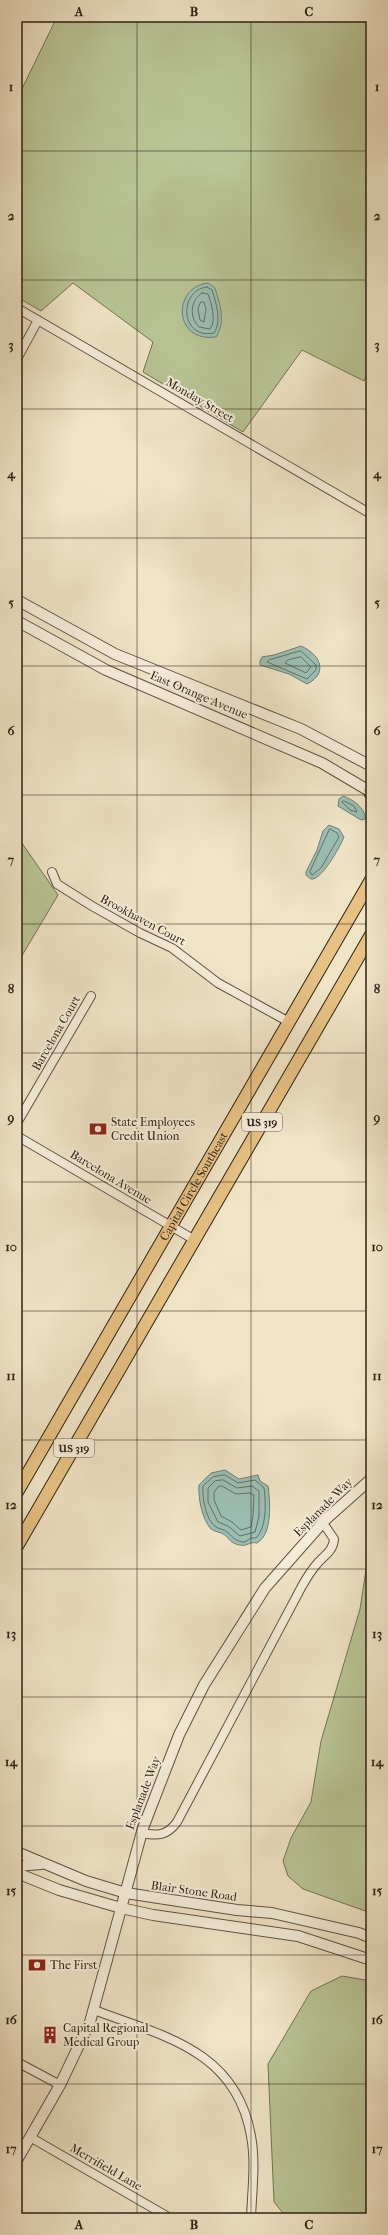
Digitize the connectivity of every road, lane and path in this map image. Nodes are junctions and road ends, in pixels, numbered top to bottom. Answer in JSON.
{"nodes":[{"id":1,"x":17,"y":308,"type":"edge"},
{"id":2,"x":38,"y":320,"type":"junction"},
{"id":3,"x":17,"y":359,"type":"edge"},
{"id":4,"x":371,"y":514,"type":"edge"},
{"id":5,"x":17,"y":600,"type":"edge"},
{"id":6,"x":17,"y":621,"type":"edge"},
{"id":7,"x":371,"y":766,"type":"edge"},
{"id":8,"x":371,"y":792,"type":"edge"},
{"id":9,"x":52,"y":872,"type":"dead end"},
{"id":10,"x":371,"y":880,"type":"edge"},
{"id":11,"x":371,"y":935,"type":"edge"},
{"id":12,"x":91,"y":996,"type":"dead end"},
{"id":13,"x":289,"y":1022,"type":"junction"},
{"id":14,"x":17,"y":1123,"type":"edge"},
{"id":15,"x":17,"y":1136,"type":"edge"},
{"id":16,"x":170,"y":1226,"type":"junction"},
{"id":17,"x":193,"y":1239,"type":"junction"},
{"id":18,"x":371,"y":1479,"type":"edge"},
{"id":19,"x":17,"y":1492,"type":"edge"},
{"id":20,"x":323,"y":1523,"type":"junction"},
{"id":21,"x":17,"y":1546,"type":"edge"},
{"id":22,"x":141,"y":1833,"type":"junction"},
{"id":23,"x":17,"y":1852,"type":"edge"},
{"id":24,"x":43,"y":1864,"type":"junction"},
{"id":25,"x":17,"y":1866,"type":"edge"},
{"id":26,"x":17,"y":1873,"type":"edge"},
{"id":27,"x":126,"y":1893,"type":"junction"},
{"id":28,"x":121,"y":1908,"type":"junction"},
{"id":29,"x":371,"y":1938,"type":"edge"},
{"id":30,"x":371,"y":1960,"type":"edge"},
{"id":31,"x":94,"y":2010,"type":"junction"},
{"id":32,"x":17,"y":2062,"type":"edge"},
{"id":33,"x":60,"y":2084,"type":"junction"},
{"id":34,"x":30,"y":2138,"type":"junction"},
{"id":35,"x":17,"y":2160,"type":"edge"},
{"id":36,"x":170,"y":2218,"type":"edge"},
{"id":37,"x":251,"y":2218,"type":"edge"}],
"edges":[{"from":1,"to":2,"type":"street","name":"Monday Street"},
{"from":2,"to":3,"type":"street"},
{"from":2,"to":4,"type":"street","name":"Monday Street"},
{"from":5,"to":7,"type":"street","name":"East Orange Avenue"},
{"from":6,"to":8,"type":"street","name":"East Orange Avenue"},
{"from":9,"to":13,"type":"street","name":"Brookhaven Court"},
{"from":10,"to":13,"type":"main road","name":"Capital Circle Southeast","number":"US 319"},
{"from":11,"to":17,"type":"main road","number":"US 319"},
{"from":12,"to":14,"type":"street","name":"Barcelona Court"},
{"from":13,"to":16,"type":"main road","name":"Capital Circle Southeast","number":"US 319"},
{"from":15,"to":16,"type":"street","name":"Barcelona Avenue"},
{"from":16,"to":17,"type":"street","name":"Barcelona Avenue"},
{"from":16,"to":19,"type":"main road","name":"Capital Circle Southeast","number":"US 319"},
{"from":17,"to":21,"type":"main road","number":"US 319"},
{"from":18,"to":20,"type":"street","name":"Esplanade Way"},
{"from":20,"to":22,"type":"street","name":"Esplanade Way"},
{"from":20,"to":22,"type":"street"},
{"from":22,"to":27,"type":"street","name":"Esplanade Way"},
{"from":23,"to":24,"type":"street","name":"Blair Stone Road"},
{"from":24,"to":25,"type":"street"},
{"from":24,"to":27,"type":"street","name":"Blair Stone Road"},
{"from":26,"to":28,"type":"street"},
{"from":27,"to":28,"type":"street","name":"Esplanade Way"},
{"from":27,"to":29,"type":"street","name":"Blair Stone Road"},
{"from":28,"to":30,"type":"street"},
{"from":28,"to":31,"type":"street","name":"Esplanade Way"},
{"from":31,"to":33,"type":"street","name":"Esplanade Way"},
{"from":31,"to":37,"type":"street"},
{"from":32,"to":33,"type":"street"},
{"from":33,"to":34,"type":"street","name":"Esplanade Way"},
{"from":34,"to":35,"type":"street","name":"Esplanade Way"},
{"from":34,"to":36,"type":"street","name":"Merrifield Lane"}]}
